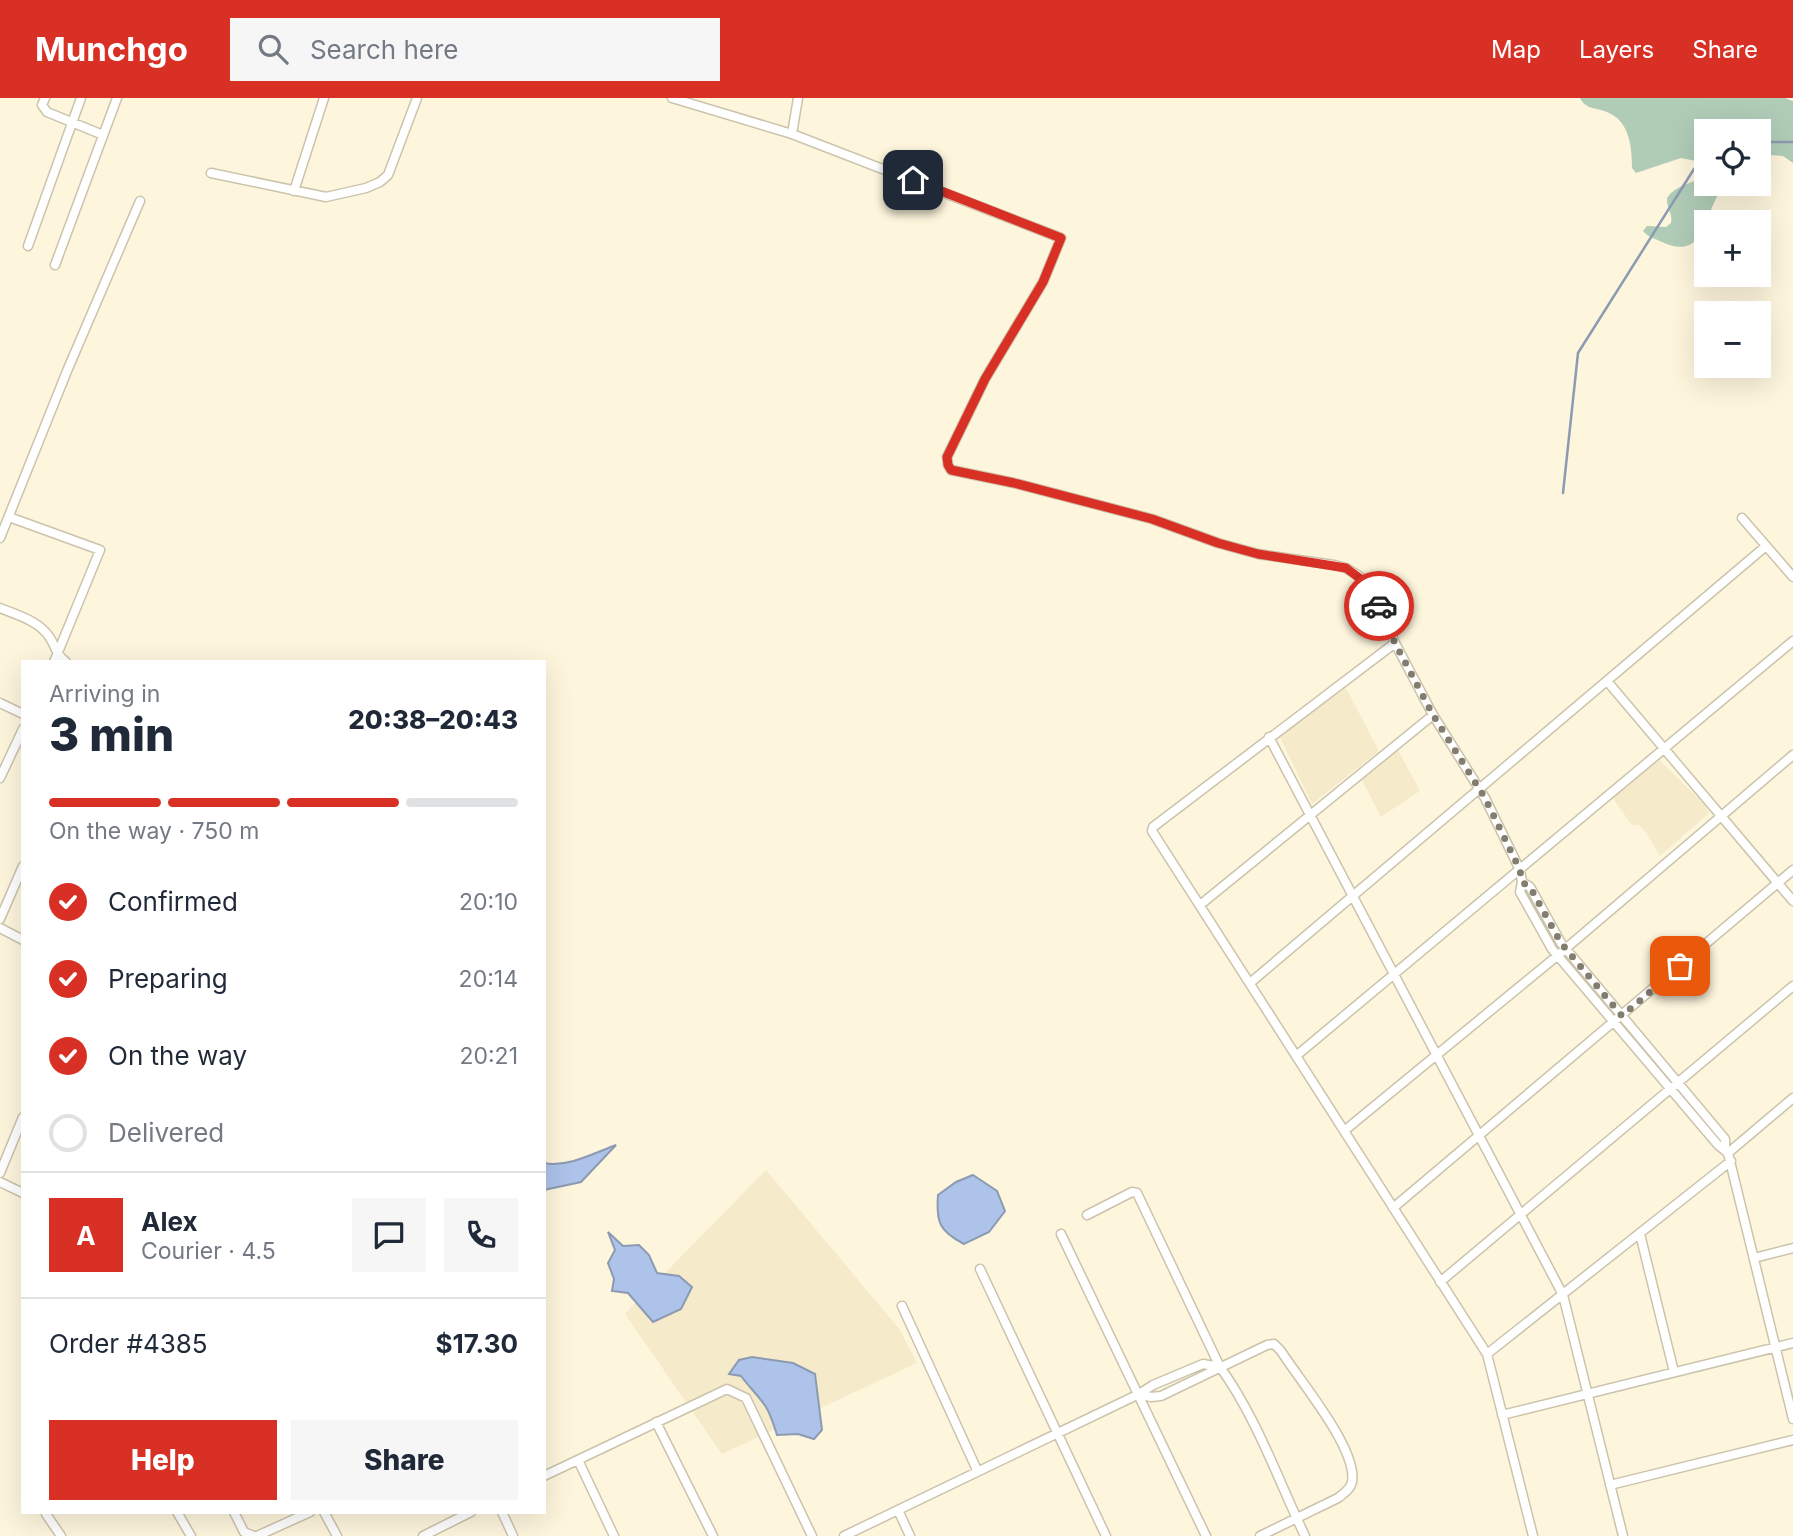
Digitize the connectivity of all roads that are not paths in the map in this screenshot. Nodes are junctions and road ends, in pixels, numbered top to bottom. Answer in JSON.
{"nodes":[{"id":1,"x":45,"y":98,"type":"edge"},
{"id":2,"x":81,"y":98,"type":"edge"},
{"id":3,"x":117,"y":98,"type":"edge"},
{"id":4,"x":324,"y":98,"type":"edge"},
{"id":5,"x":417,"y":98,"type":"edge"},
{"id":6,"x":672,"y":98,"type":"edge"},
{"id":7,"x":798,"y":98,"type":"edge"},
{"id":8,"x":72,"y":123,"type":"junction"},
{"id":9,"x":792,"y":134,"type":"junction"},
{"id":10,"x":103,"y":135,"type":"junction"},
{"id":11,"x":211,"y":173,"type":"dead end"},
{"id":12,"x":294,"y":191,"type":"junction"},
{"id":13,"x":140,"y":201,"type":"dead end"},
{"id":14,"x":28,"y":246,"type":"dead end"},
{"id":15,"x":55,"y":265,"type":"dead end"},
{"id":16,"x":9,"y":517,"type":"junction"},
{"id":17,"x":1742,"y":518,"type":"dead end"},
{"id":18,"x":0,"y":538,"type":"edge"},
{"id":19,"x":1766,"y":546,"type":"junction"},
{"id":20,"x":1793,"y":578,"type":"edge"},
{"id":21,"x":0,"y":608,"type":"edge"},
{"id":22,"x":1793,"y":640,"type":"edge"},
{"id":23,"x":1395,"y":643,"type":"junction"},
{"id":24,"x":56,"y":658,"type":"edge"},
{"id":25,"x":1607,"y":681,"type":"junction"},
{"id":26,"x":0,"y":704,"type":"edge"},
{"id":27,"x":21,"y":713,"type":"edge"},
{"id":28,"x":1433,"y":715,"type":"junction"},
{"id":29,"x":21,"y":733,"type":"edge"},
{"id":30,"x":1269,"y":737,"type":"junction"},
{"id":31,"x":1664,"y":749,"type":"junction"},
{"id":32,"x":1793,"y":755,"type":"edge"},
{"id":33,"x":0,"y":778,"type":"edge"},
{"id":34,"x":1479,"y":788,"type":"junction"},
{"id":35,"x":1310,"y":815,"type":"junction"},
{"id":36,"x":1721,"y":816,"type":"junction"},
{"id":37,"x":1520,"y":870,"type":"junction"},
{"id":38,"x":1793,"y":870,"type":"edge"},
{"id":39,"x":21,"y":871,"type":"edge"},
{"id":40,"x":1522,"y":882,"type":"junction"},
{"id":41,"x":1777,"y":883,"type":"junction"},
{"id":42,"x":1353,"y":896,"type":"junction"},
{"id":43,"x":1793,"y":901,"type":"edge"},
{"id":44,"x":1199,"y":905,"type":"junction"},
{"id":45,"x":0,"y":919,"type":"edge"},
{"id":46,"x":1,"y":931,"type":"edge"},
{"id":47,"x":21,"y":939,"type":"edge"},
{"id":48,"x":1565,"y":949,"type":"junction"},
{"id":49,"x":1557,"y":956,"type":"junction"},
{"id":50,"x":1394,"y":975,"type":"junction"},
{"id":51,"x":1250,"y":983,"type":"junction"},
{"id":52,"x":1793,"y":986,"type":"edge"},
{"id":53,"x":1622,"y":1016,"type":"junction"},
{"id":54,"x":1614,"y":1023,"type":"junction"},
{"id":55,"x":1437,"y":1053,"type":"junction"},
{"id":56,"x":1296,"y":1056,"type":"junction"},
{"id":57,"x":1678,"y":1083,"type":"junction"},
{"id":58,"x":1671,"y":1089,"type":"junction"},
{"id":59,"x":1793,"y":1098,"type":"edge"},
{"id":60,"x":21,"y":1121,"type":"edge"},
{"id":61,"x":1344,"y":1131,"type":"junction"},
{"id":62,"x":1480,"y":1135,"type":"junction"},
{"id":63,"x":1728,"y":1154,"type":"junction"},
{"id":64,"x":0,"y":1173,"type":"edge"},
{"id":65,"x":0,"y":1182,"type":"edge"},
{"id":66,"x":21,"y":1192,"type":"edge"},
{"id":67,"x":1393,"y":1208,"type":"junction"},
{"id":68,"x":1522,"y":1214,"type":"junction"},
{"id":69,"x":1087,"y":1215,"type":"dead end"},
{"id":70,"x":1061,"y":1234,"type":"dead end"},
{"id":71,"x":1640,"y":1234,"type":"junction"},
{"id":72,"x":1793,"y":1248,"type":"edge"},
{"id":73,"x":1754,"y":1258,"type":"junction"},
{"id":74,"x":980,"y":1269,"type":"dead end"},
{"id":75,"x":1440,"y":1282,"type":"junction"},
{"id":76,"x":1563,"y":1295,"type":"junction"},
{"id":77,"x":902,"y":1306,"type":"dead end"},
{"id":78,"x":1793,"y":1343,"type":"edge"},
{"id":79,"x":1776,"y":1348,"type":"junction"},
{"id":80,"x":1487,"y":1354,"type":"junction"},
{"id":81,"x":1220,"y":1367,"type":"junction"},
{"id":82,"x":1674,"y":1373,"type":"junction"},
{"id":83,"x":1139,"y":1394,"type":"junction"},
{"id":84,"x":1587,"y":1394,"type":"junction"},
{"id":85,"x":1502,"y":1415,"type":"junction"},
{"id":86,"x":1793,"y":1419,"type":"edge"},
{"id":87,"x":656,"y":1422,"type":"junction"},
{"id":88,"x":1058,"y":1433,"type":"junction"},
{"id":89,"x":1793,"y":1440,"type":"edge"},
{"id":90,"x":579,"y":1460,"type":"junction"},
{"id":91,"x":977,"y":1470,"type":"junction"},
{"id":92,"x":546,"y":1475,"type":"edge"},
{"id":93,"x":1610,"y":1485,"type":"junction"},
{"id":94,"x":898,"y":1510,"type":"junction"},
{"id":95,"x":46,"y":1514,"type":"dead end"},
{"id":96,"x":178,"y":1514,"type":"edge"},
{"id":97,"x":235,"y":1514,"type":"edge"},
{"id":98,"x":306,"y":1514,"type":"edge"},
{"id":99,"x":325,"y":1514,"type":"edge"},
{"id":100,"x":467,"y":1514,"type":"edge"},
{"id":101,"x":503,"y":1514,"type":"edge"},
{"id":102,"x":1297,"y":1519,"type":"junction"},
{"id":103,"x":61,"y":1536,"type":"edge"},
{"id":104,"x":191,"y":1536,"type":"edge"},
{"id":105,"x":256,"y":1536,"type":"edge"},
{"id":106,"x":337,"y":1536,"type":"edge"},
{"id":107,"x":423,"y":1536,"type":"edge"},
{"id":108,"x":513,"y":1536,"type":"edge"},
{"id":109,"x":614,"y":1536,"type":"edge"},
{"id":110,"x":713,"y":1536,"type":"edge"},
{"id":111,"x":812,"y":1536,"type":"edge"},
{"id":112,"x":844,"y":1536,"type":"edge"},
{"id":113,"x":910,"y":1536,"type":"edge"},
{"id":114,"x":1105,"y":1536,"type":"edge"},
{"id":115,"x":1206,"y":1536,"type":"edge"},
{"id":116,"x":1261,"y":1536,"type":"edge"},
{"id":117,"x":1305,"y":1536,"type":"edge"},
{"id":118,"x":1533,"y":1536,"type":"edge"},
{"id":119,"x":1623,"y":1536,"type":"edge"}],
"edges":[{"from":1,"to":8,"type":"street"},
{"from":2,"to":8,"type":"street"},
{"from":3,"to":10,"type":"street"},
{"from":4,"to":12,"type":"street"},
{"from":5,"to":12,"type":"street"},
{"from":6,"to":9,"type":"street"},
{"from":7,"to":9,"type":"street"},
{"from":8,"to":10,"type":"street"},
{"from":8,"to":14,"type":"street"},
{"from":9,"to":23,"type":"street"},
{"from":10,"to":15,"type":"street"},
{"from":11,"to":12,"type":"street"},
{"from":13,"to":16,"type":"street"},
{"from":16,"to":18,"type":"street"},
{"from":16,"to":24,"type":"street"},
{"from":17,"to":19,"type":"street"},
{"from":19,"to":20,"type":"street"},
{"from":19,"to":25,"type":"street"},
{"from":21,"to":24,"type":"street"},
{"from":22,"to":31,"type":"street"},
{"from":23,"to":28,"type":"street"},
{"from":23,"to":30,"type":"street"},
{"from":25,"to":31,"type":"street"},
{"from":25,"to":34,"type":"street"},
{"from":26,"to":27,"type":"street"},
{"from":28,"to":34,"type":"street"},
{"from":28,"to":35,"type":"street"},
{"from":29,"to":33,"type":"street"},
{"from":30,"to":35,"type":"street"},
{"from":30,"to":44,"type":"street"},
{"from":31,"to":36,"type":"street"},
{"from":31,"to":37,"type":"street"},
{"from":32,"to":36,"type":"street"},
{"from":34,"to":37,"type":"street"},
{"from":34,"to":42,"type":"street"},
{"from":35,"to":42,"type":"street"},
{"from":35,"to":44,"type":"street"},
{"from":36,"to":41,"type":"street"},
{"from":36,"to":48,"type":"street"},
{"from":37,"to":40,"type":"street"},
{"from":37,"to":50,"type":"street"},
{"from":38,"to":41,"type":"street"},
{"from":39,"to":45,"type":"street"},
{"from":40,"to":48,"type":"street"},
{"from":40,"to":49,"type":"street"},
{"from":41,"to":43,"type":"street"},
{"from":41,"to":53,"type":"street"},
{"from":42,"to":50,"type":"street"},
{"from":42,"to":51,"type":"street"},
{"from":44,"to":51,"type":"street"},
{"from":46,"to":47,"type":"street"},
{"from":48,"to":49,"type":"street"},
{"from":48,"to":53,"type":"street"},
{"from":49,"to":54,"type":"street"},
{"from":49,"to":55,"type":"street"},
{"from":50,"to":55,"type":"street"},
{"from":50,"to":56,"type":"street"},
{"from":51,"to":56,"type":"street"},
{"from":52,"to":57,"type":"street"},
{"from":53,"to":54,"type":"street"},
{"from":53,"to":57,"type":"street"},
{"from":54,"to":58,"type":"street"},
{"from":54,"to":62,"type":"street"},
{"from":55,"to":61,"type":"street"},
{"from":55,"to":62,"type":"street"},
{"from":56,"to":61,"type":"street"},
{"from":57,"to":58,"type":"street"},
{"from":57,"to":63,"type":"street"},
{"from":58,"to":63,"type":"street"},
{"from":58,"to":68,"type":"street"},
{"from":59,"to":63,"type":"street"},
{"from":60,"to":64,"type":"street"},
{"from":61,"to":67,"type":"street"},
{"from":62,"to":67,"type":"street"},
{"from":62,"to":68,"type":"street"},
{"from":63,"to":71,"type":"street"},
{"from":63,"to":73,"type":"street"},
{"from":65,"to":66,"type":"street"},
{"from":67,"to":75,"type":"street"},
{"from":68,"to":75,"type":"street"},
{"from":68,"to":76,"type":"street"},
{"from":69,"to":81,"type":"street"},
{"from":70,"to":83,"type":"street"},
{"from":71,"to":76,"type":"street"},
{"from":71,"to":82,"type":"street"},
{"from":72,"to":73,"type":"street"},
{"from":73,"to":79,"type":"street"},
{"from":74,"to":88,"type":"street"},
{"from":75,"to":80,"type":"street"},
{"from":76,"to":80,"type":"street"},
{"from":76,"to":84,"type":"street"},
{"from":77,"to":91,"type":"street"},
{"from":78,"to":79,"type":"street"},
{"from":79,"to":82,"type":"street"},
{"from":79,"to":86,"type":"street"},
{"from":80,"to":85,"type":"street"},
{"from":81,"to":83,"type":"street"},
{"from":81,"to":83,"type":"street"},
{"from":81,"to":102,"type":"street"},
{"from":81,"to":102,"type":"street"},
{"from":82,"to":84,"type":"street"},
{"from":83,"to":88,"type":"street"},
{"from":83,"to":115,"type":"street"},
{"from":84,"to":85,"type":"street"},
{"from":84,"to":93,"type":"street"},
{"from":85,"to":118,"type":"street"},
{"from":87,"to":90,"type":"street"},
{"from":87,"to":110,"type":"street"},
{"from":87,"to":111,"type":"street"},
{"from":88,"to":91,"type":"street"},
{"from":88,"to":114,"type":"street"},
{"from":89,"to":93,"type":"street"},
{"from":90,"to":92,"type":"street"},
{"from":90,"to":109,"type":"street"},
{"from":91,"to":94,"type":"street"},
{"from":93,"to":119,"type":"street"},
{"from":94,"to":112,"type":"street"},
{"from":94,"to":113,"type":"street"},
{"from":95,"to":103,"type":"street"},
{"from":96,"to":104,"type":"street"},
{"from":97,"to":105,"type":"street"},
{"from":98,"to":105,"type":"street"},
{"from":99,"to":106,"type":"street"},
{"from":100,"to":107,"type":"street"},
{"from":101,"to":108,"type":"street"},
{"from":102,"to":116,"type":"street"},
{"from":102,"to":117,"type":"street"}]}
